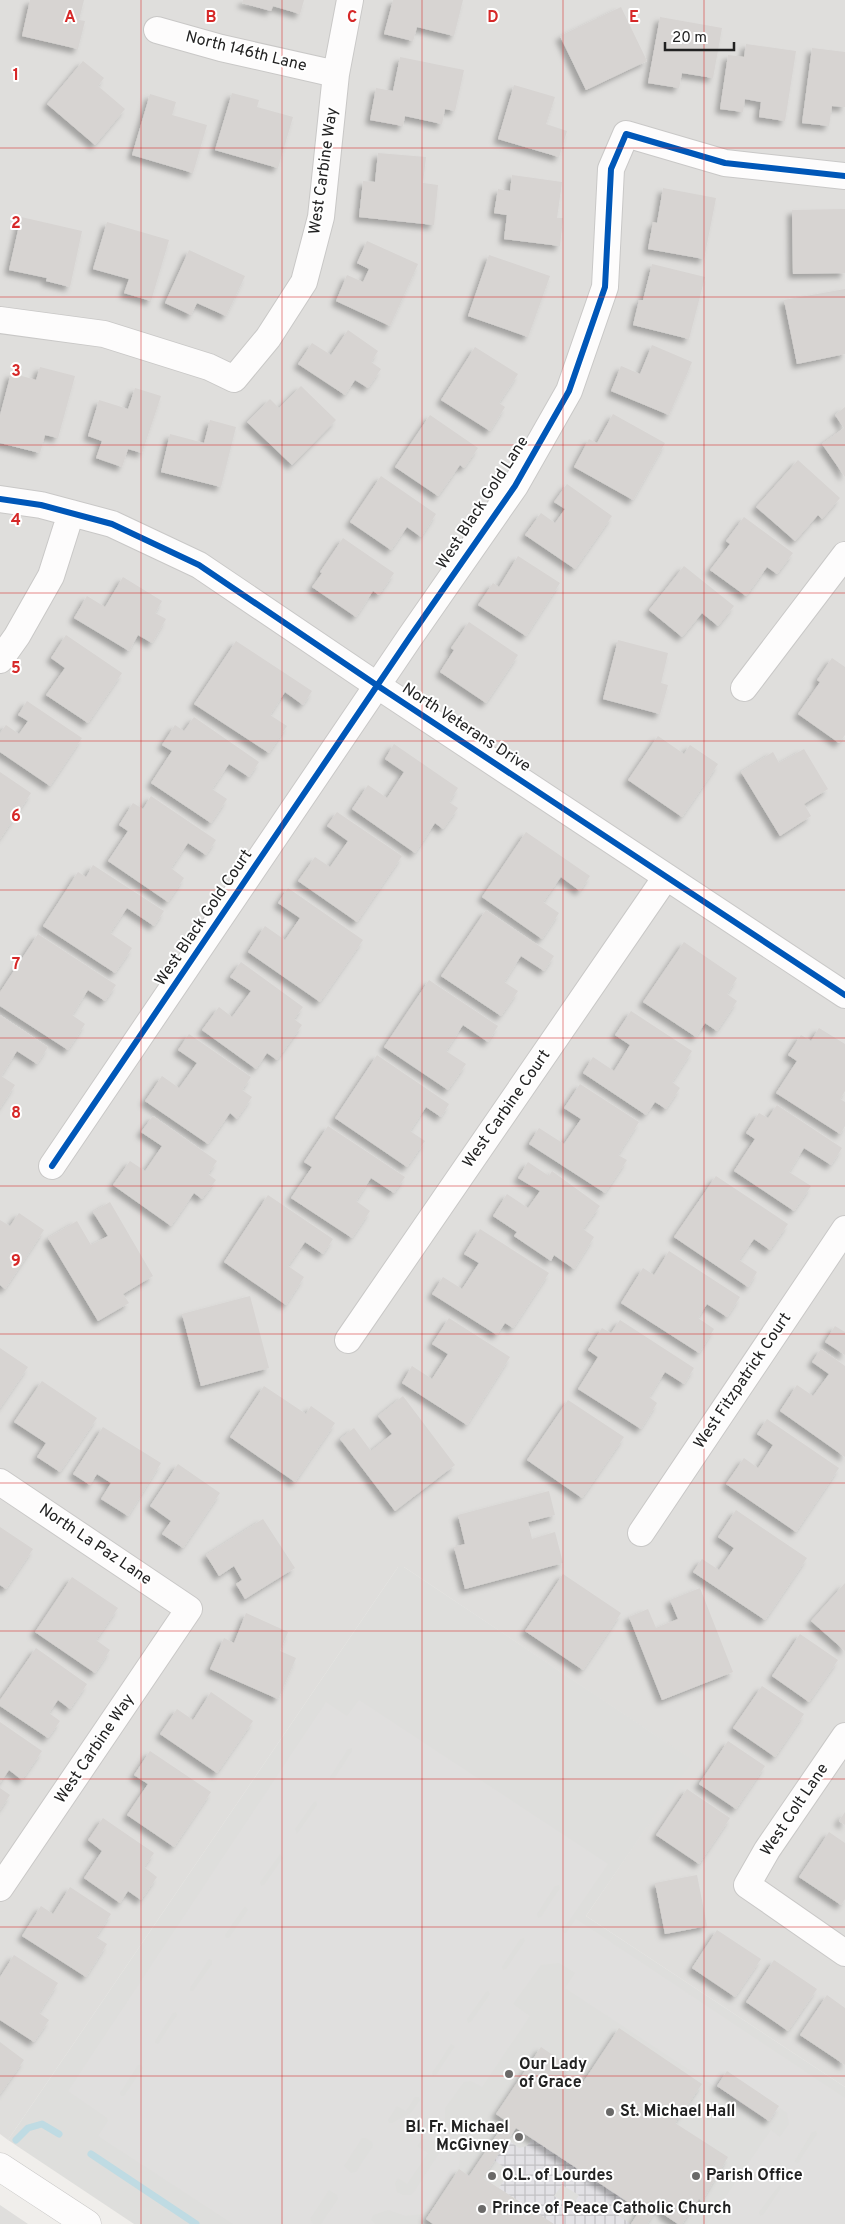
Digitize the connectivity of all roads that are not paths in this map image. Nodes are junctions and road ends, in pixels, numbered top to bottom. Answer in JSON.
{"nodes":[{"id":1,"x":350,"y":0,"type":"edge"},
{"id":2,"x":157,"y":30,"type":"dead end"},
{"id":3,"x":336,"y":74,"type":"junction"},
{"id":4,"x":845,"y":176,"type":"edge"},
{"id":5,"x":0,"y":320,"type":"edge"},
{"id":6,"x":0,"y":499,"type":"edge"},
{"id":7,"x":72,"y":513,"type":"junction"},
{"id":8,"x":845,"y":555,"type":"edge"},
{"id":9,"x":0,"y":660,"type":"edge"},
{"id":10,"x":378,"y":686,"type":"junction"},
{"id":11,"x":744,"y":688,"type":"dead end"},
{"id":12,"x":666,"y":877,"type":"junction"},
{"id":13,"x":845,"y":995,"type":"edge"},
{"id":14,"x":52,"y":1166,"type":"dead end"},
{"id":15,"x":845,"y":1229,"type":"edge"},
{"id":16,"x":348,"y":1340,"type":"dead end"},
{"id":17,"x":0,"y":1482,"type":"edge"},
{"id":18,"x":641,"y":1533,"type":"dead end"},
{"id":19,"x":189,"y":1609,"type":"joint"},
{"id":20,"x":845,"y":1736,"type":"edge"},
{"id":21,"x":0,"y":1888,"type":"edge"},
{"id":22,"x":845,"y":1953,"type":"edge"},
{"id":23,"x":0,"y":2167,"type":"edge"},
{"id":24,"x":87,"y":2224,"type":"edge"}],
"edges":[{"from":1,"to":3,"type":"street","name":"West Carbine Way"},
{"from":2,"to":3,"type":"street","name":"North 146th Lane"},
{"from":3,"to":5,"type":"street","name":"West Carbine Way"},
{"from":4,"to":10,"type":"street","name":"West Black Gold Lane"},
{"from":6,"to":7,"type":"street","name":"North Veterans Drive"},
{"from":7,"to":9,"type":"street"},
{"from":7,"to":10,"type":"street","name":"North Veterans Drive"},
{"from":8,"to":11,"type":"street"},
{"from":10,"to":12,"type":"street","name":"North Veterans Drive"},
{"from":10,"to":14,"type":"street","name":"West Black Gold Court"},
{"from":12,"to":13,"type":"street","name":"North Veterans Drive"},
{"from":12,"to":16,"type":"street","name":"West Carbine Court"},
{"from":15,"to":18,"type":"street","name":"West Fitzpatrick Court"},
{"from":17,"to":19,"type":"street","name":"North La Paz Lane"},
{"from":19,"to":21,"type":"street","name":"West Carbine Way"},
{"from":20,"to":22,"type":"street","name":"West Colt Lane"},
{"from":23,"to":24,"type":"street"}]}
